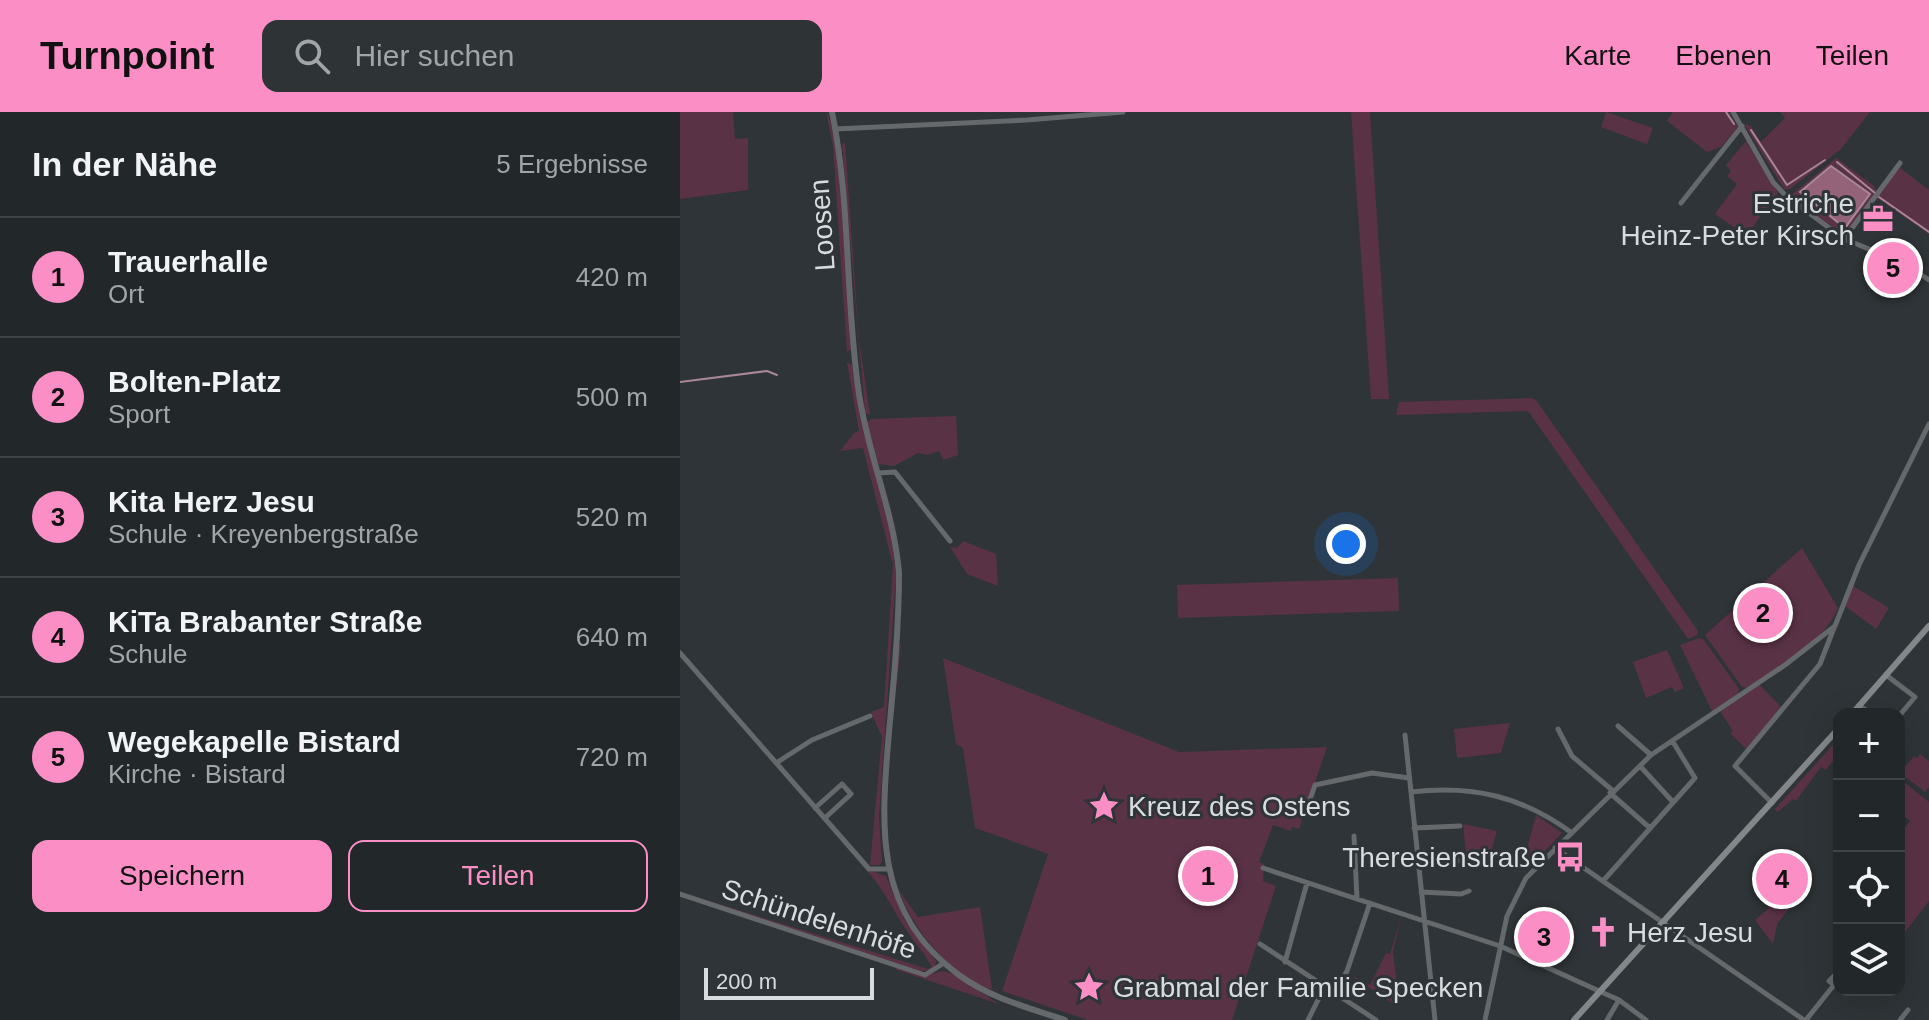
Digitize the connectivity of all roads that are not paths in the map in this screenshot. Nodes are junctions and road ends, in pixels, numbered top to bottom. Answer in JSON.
{"nodes":[{"id":1,"x":832,"y":112,"type":"edge"},
{"id":2,"x":1123,"y":112,"type":"edge"},
{"id":3,"x":1733,"y":112,"type":"edge"},
{"id":4,"x":1742,"y":126,"type":"junction"},
{"id":5,"x":835,"y":129,"type":"junction"},
{"id":6,"x":1900,"y":163,"type":"dead end"},
{"id":7,"x":1681,"y":203,"type":"dead end"},
{"id":8,"x":1844,"y":239,"type":"junction"},
{"id":9,"x":1929,"y":280,"type":"edge"},
{"id":10,"x":1929,"y":424,"type":"edge"},
{"id":11,"x":878,"y":473,"type":"junction"},
{"id":12,"x":950,"y":541,"type":"dead end"},
{"id":13,"x":1835,"y":626,"type":"junction"},
{"id":14,"x":1929,"y":626,"type":"edge"},
{"id":15,"x":680,"y":653,"type":"edge"},
{"id":16,"x":1886,"y":675,"type":"junction"},
{"id":17,"x":1859,"y":705,"type":"junction"},
{"id":18,"x":1857,"y":708,"type":"edge"},
{"id":19,"x":1863,"y":708,"type":"edge"},
{"id":20,"x":1905,"y":709,"type":"edge"},
{"id":21,"x":870,"y":716,"type":"dead end"},
{"id":22,"x":1618,"y":726,"type":"dead end"},
{"id":23,"x":1558,"y":729,"type":"dead end"},
{"id":24,"x":1405,"y":735,"type":"dead end"},
{"id":25,"x":1833,"y":735,"type":"edge"},
{"id":26,"x":1673,"y":742,"type":"junction"},
{"id":27,"x":1651,"y":755,"type":"junction"},
{"id":28,"x":776,"y":763,"type":"junction"},
{"id":29,"x":1640,"y":766,"type":"junction"},
{"id":30,"x":1409,"y":778,"type":"junction"},
{"id":31,"x":1411,"y":792,"type":"junction"},
{"id":32,"x":1611,"y":792,"type":"junction"},
{"id":33,"x":1673,"y":802,"type":"junction"},
{"id":34,"x":1772,"y":803,"type":"junction"},
{"id":35,"x":815,"y":808,"type":"junction"},
{"id":36,"x":1305,"y":814,"type":"dead end"},
{"id":37,"x":825,"y":818,"type":"junction"},
{"id":38,"x":1460,"y":826,"type":"dead end"},
{"id":39,"x":1414,"y":828,"type":"junction"},
{"id":40,"x":1650,"y":828,"type":"junction"},
{"id":41,"x":1572,"y":833,"type":"junction"},
{"id":42,"x":1354,"y":836,"type":"dead end"},
{"id":43,"x":1555,"y":848,"type":"junction"},
{"id":44,"x":1476,"y":860,"type":"dead end"},
{"id":45,"x":1417,"y":862,"type":"junction"},
{"id":46,"x":1263,"y":868,"type":"dead end"},
{"id":47,"x":887,"y":869,"type":"junction"},
{"id":48,"x":1603,"y":881,"type":"junction"},
{"id":49,"x":1307,"y":883,"type":"junction"},
{"id":50,"x":1469,"y":891,"type":"dead end"},
{"id":51,"x":1421,"y":892,"type":"junction"},
{"id":52,"x":680,"y":894,"type":"edge"},
{"id":53,"x":1357,"y":899,"type":"junction"},
{"id":54,"x":1370,"y":903,"type":"junction"},
{"id":55,"x":1663,"y":920,"type":"junction"},
{"id":56,"x":1424,"y":923,"type":"junction"},
{"id":57,"x":1260,"y":944,"type":"dead end"},
{"id":58,"x":1500,"y":946,"type":"junction"},
{"id":59,"x":1285,"y":962,"type":"junction"},
{"id":60,"x":944,"y":963,"type":"junction"},
{"id":61,"x":1325,"y":986,"type":"junction"},
{"id":62,"x":1599,"y":991,"type":"junction"},
{"id":63,"x":1335,"y":992,"type":"junction"},
{"id":64,"x":1833,"y":993,"type":"edge"},
{"id":65,"x":1619,"y":1000,"type":"junction"},
{"id":66,"x":1908,"y":1010,"type":"dead end"},
{"id":67,"x":1065,"y":1020,"type":"edge"},
{"id":68,"x":1308,"y":1020,"type":"edge"},
{"id":69,"x":1376,"y":1020,"type":"edge"},
{"id":70,"x":1435,"y":1020,"type":"edge"},
{"id":71,"x":1485,"y":1020,"type":"edge"},
{"id":72,"x":1574,"y":1020,"type":"edge"},
{"id":73,"x":1607,"y":1020,"type":"edge"},
{"id":74,"x":1646,"y":1020,"type":"edge"},
{"id":75,"x":1805,"y":1020,"type":"edge"},
{"id":76,"x":1900,"y":1020,"type":"edge"}],
"edges":[{"from":1,"to":5,"type":"street","name":"Loosen"},
{"from":2,"to":5,"type":"street"},
{"from":3,"to":4,"type":"street"},
{"from":4,"to":7,"type":"street"},
{"from":4,"to":8,"type":"street"},
{"from":5,"to":11,"type":"street","name":"Loosen"},
{"from":6,"to":8,"type":"street"},
{"from":8,"to":9,"type":"street"},
{"from":10,"to":13,"type":"street"},
{"from":11,"to":12,"type":"street"},
{"from":11,"to":47,"type":"street","name":"Loosen"},
{"from":13,"to":26,"type":"street"},
{"from":13,"to":34,"type":"street"},
{"from":14,"to":16,"type":"main road"},
{"from":15,"to":28,"type":"street"},
{"from":16,"to":17,"type":"main road"},
{"from":16,"to":20,"type":"street"},
{"from":17,"to":18,"type":"main road"},
{"from":17,"to":19,"type":"street"},
{"from":21,"to":28,"type":"street"},
{"from":22,"to":27,"type":"street"},
{"from":23,"to":32,"type":"street"},
{"from":24,"to":30,"type":"street"},
{"from":25,"to":34,"type":"main road"},
{"from":26,"to":27,"type":"street"},
{"from":26,"to":33,"type":"street"},
{"from":27,"to":29,"type":"street"},
{"from":28,"to":35,"type":"street"},
{"from":29,"to":32,"type":"street"},
{"from":29,"to":33,"type":"street"},
{"from":30,"to":31,"type":"street"},
{"from":30,"to":36,"type":"street"},
{"from":31,"to":39,"type":"street"},
{"from":31,"to":41,"type":"street"},
{"from":32,"to":40,"type":"street"},
{"from":32,"to":41,"type":"street"},
{"from":33,"to":40,"type":"street"},
{"from":34,"to":55,"type":"main road"},
{"from":35,"to":37,"type":"street"},
{"from":35,"to":37,"type":"street"},
{"from":37,"to":47,"type":"street"},
{"from":38,"to":39,"type":"street"},
{"from":39,"to":45,"type":"street"},
{"from":40,"to":48,"type":"street"},
{"from":41,"to":43,"type":"street"},
{"from":42,"to":53,"type":"street"},
{"from":43,"to":48,"type":"street"},
{"from":43,"to":58,"type":"street"},
{"from":44,"to":45,"type":"street"},
{"from":45,"to":51,"type":"street"},
{"from":46,"to":49,"type":"street"},
{"from":47,"to":60,"type":"street","name":"Loosen"},
{"from":48,"to":55,"type":"street"},
{"from":49,"to":53,"type":"street"},
{"from":49,"to":59,"type":"street"},
{"from":50,"to":51,"type":"street"},
{"from":51,"to":56,"type":"street"},
{"from":52,"to":60,"type":"street","name":"Schündelenhöfe"},
{"from":53,"to":54,"type":"street"},
{"from":54,"to":56,"type":"street"},
{"from":54,"to":63,"type":"street"},
{"from":55,"to":62,"type":"main road"},
{"from":55,"to":75,"type":"street"},
{"from":56,"to":58,"type":"street"},
{"from":56,"to":70,"type":"street"},
{"from":57,"to":59,"type":"street"},
{"from":58,"to":62,"type":"street"},
{"from":58,"to":71,"type":"street"},
{"from":59,"to":61,"type":"street"},
{"from":60,"to":67,"type":"street","name":"Loosen"},
{"from":61,"to":63,"type":"street"},
{"from":61,"to":68,"type":"street"},
{"from":62,"to":65,"type":"street"},
{"from":62,"to":72,"type":"main road"},
{"from":63,"to":69,"type":"street"},
{"from":64,"to":75,"type":"street"},
{"from":65,"to":73,"type":"street"},
{"from":65,"to":74,"type":"street"},
{"from":66,"to":76,"type":"street"}]}
